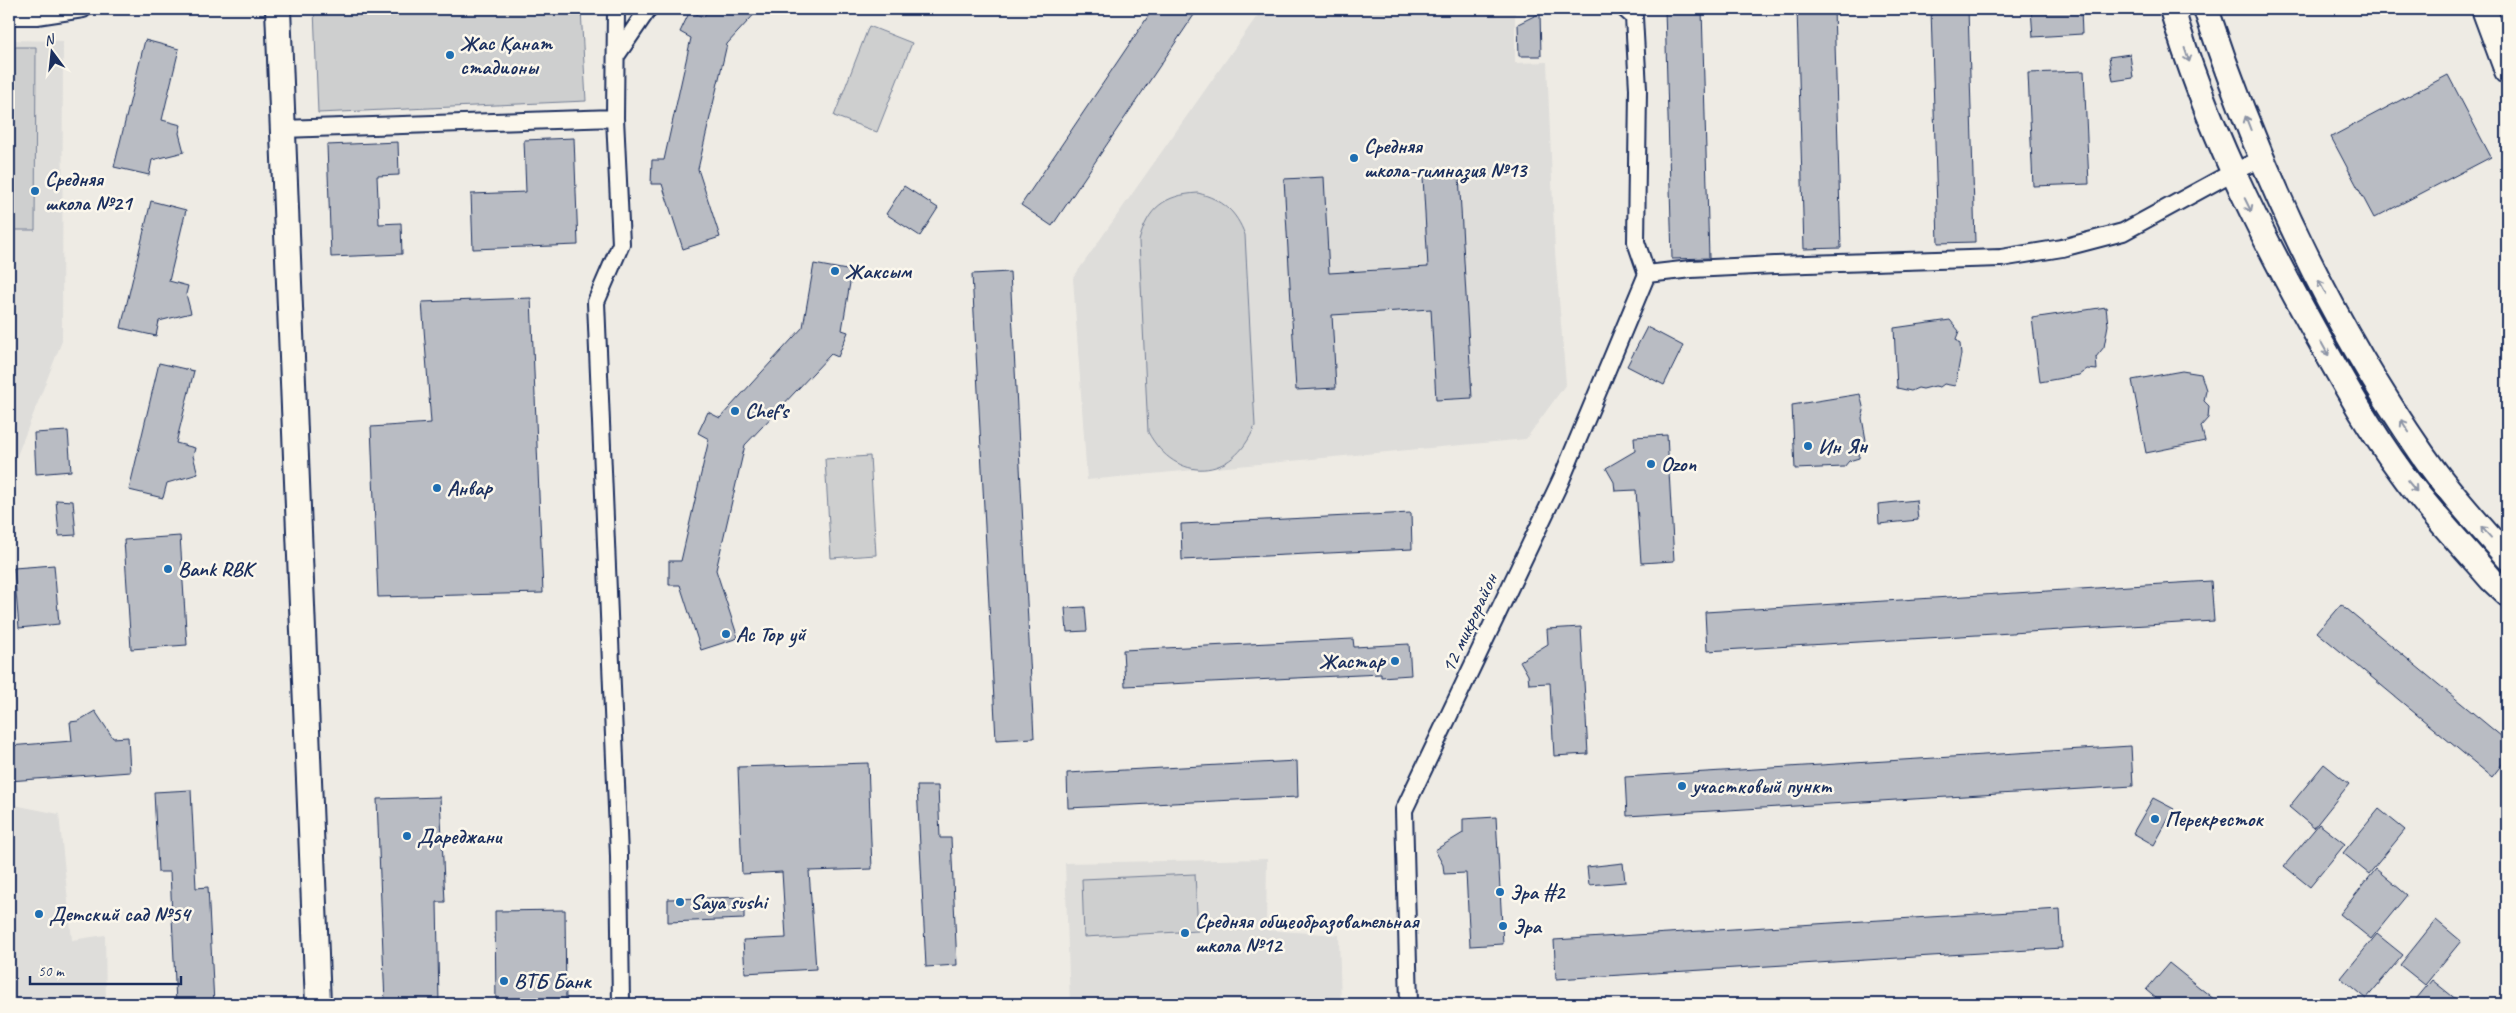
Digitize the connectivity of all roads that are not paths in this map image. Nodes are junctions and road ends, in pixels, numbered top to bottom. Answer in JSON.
{"nodes":[{"id":1,"x":83,"y":9,"type":"edge"},
{"id":2,"x":278,"y":9,"type":"edge"},
{"id":3,"x":616,"y":9,"type":"edge"},
{"id":4,"x":648,"y":9,"type":"edge"},
{"id":5,"x":1625,"y":9,"type":"edge"},
{"id":6,"x":2172,"y":9,"type":"edge"},
{"id":7,"x":2206,"y":9,"type":"edge"},
{"id":8,"x":2484,"y":9,"type":"edge"},
{"id":9,"x":9,"y":16,"type":"edge"},
{"id":10,"x":616,"y":56,"type":"junction"},
{"id":11,"x":2507,"y":71,"type":"edge"},
{"id":12,"x":615,"y":118,"type":"junction"},
{"id":13,"x":282,"y":129,"type":"junction"},
{"id":14,"x":2262,"y":159,"type":"junction"},
{"id":15,"x":2233,"y":172,"type":"junction"},
{"id":16,"x":1647,"y":274,"type":"junction"},
{"id":17,"x":2507,"y":557,"type":"edge"},
{"id":18,"x":2507,"y":594,"type":"edge"},
{"id":19,"x":318,"y":1004,"type":"edge"},
{"id":20,"x":621,"y":1004,"type":"edge"},
{"id":21,"x":1409,"y":1004,"type":"edge"}],
"edges":[{"from":1,"to":9,"type":"street"},
{"from":2,"to":13,"type":"main road"},
{"from":3,"to":10,"type":"street"},
{"from":4,"to":10,"type":"street"},
{"from":5,"to":16,"type":"street"},
{"from":6,"to":15,"type":"main road","one_way":true},
{"from":14,"to":7,"type":"main road","one_way":true},
{"from":8,"to":11,"type":"main road"},
{"from":10,"to":12,"type":"street"},
{"from":12,"to":13,"type":"street"},
{"from":12,"to":20,"type":"street"},
{"from":13,"to":19,"type":"main road"},
{"from":14,"to":15,"type":"street"},
{"from":17,"to":14,"type":"main road","one_way":true},
{"from":15,"to":16,"type":"street"},
{"from":15,"to":18,"type":"main road","one_way":true},
{"from":16,"to":21,"type":"street","name":"12 микрорайон"}]}
